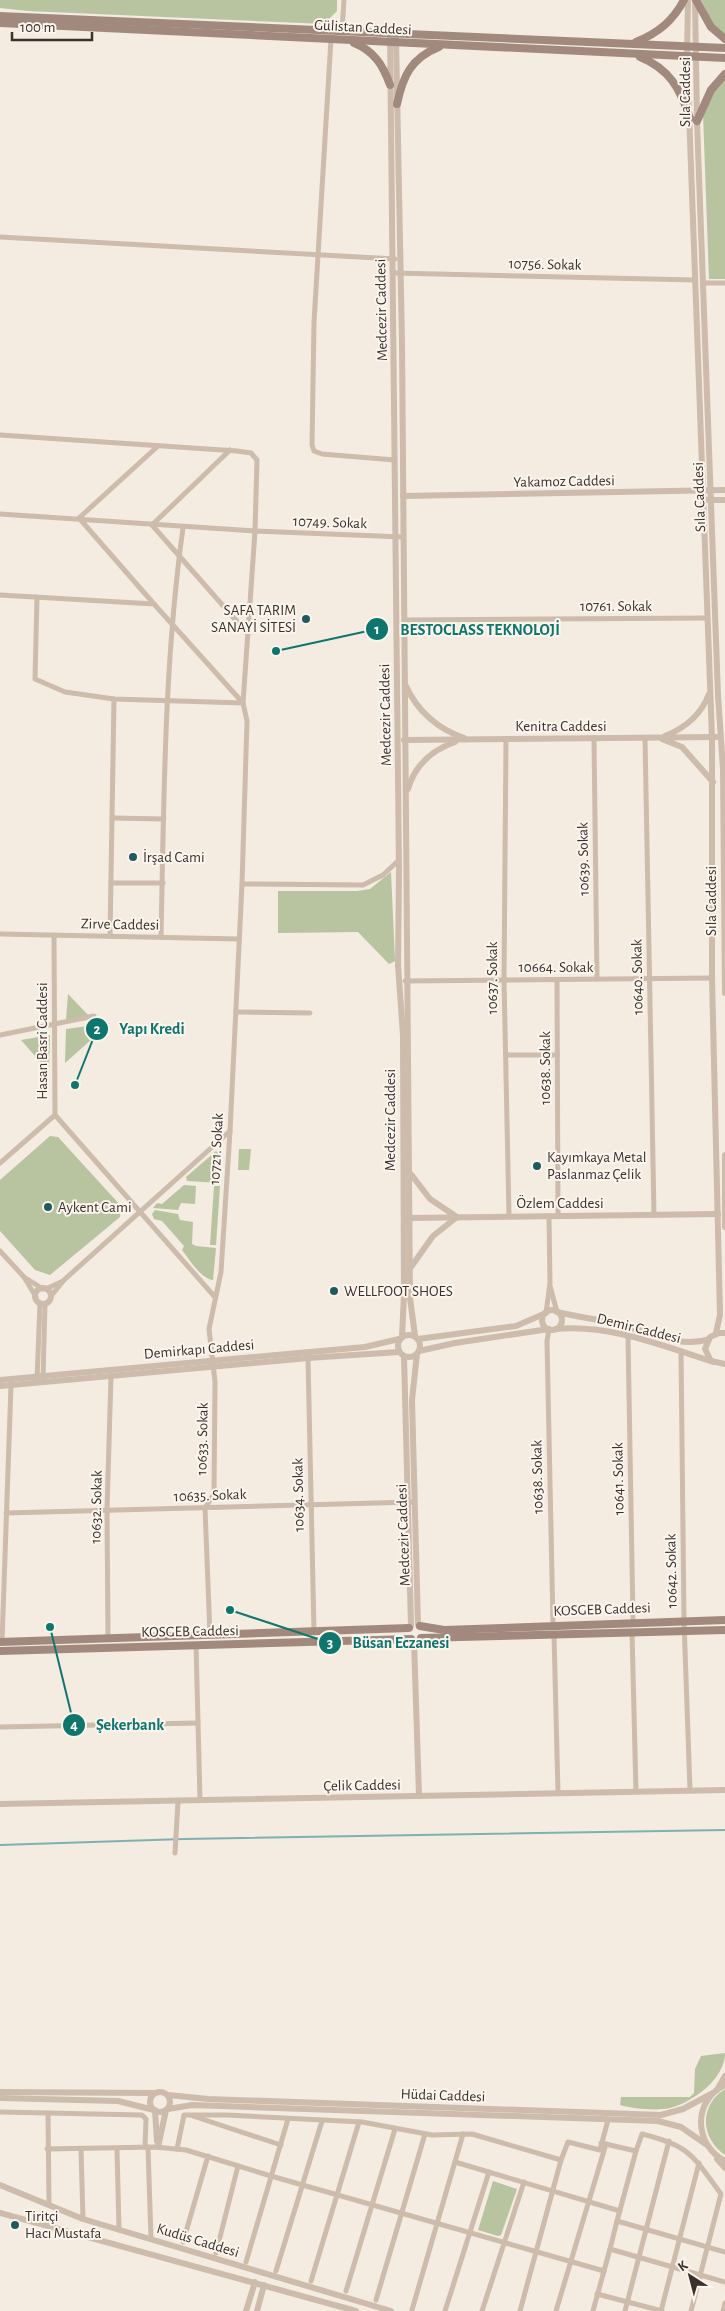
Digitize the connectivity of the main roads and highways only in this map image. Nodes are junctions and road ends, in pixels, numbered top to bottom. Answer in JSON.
{"nodes":[{"id":1,"x":686,"y":0,"type":"edge"},
{"id":2,"x":696,"y":0,"type":"edge"},
{"id":3,"x":0,"y":16,"type":"edge"},
{"id":4,"x":0,"y":23,"type":"edge"},
{"id":5,"x":725,"y":39,"type":"edge"},
{"id":6,"x":345,"y":40,"type":"junction"},
{"id":7,"x":634,"y":43,"type":"junction"},
{"id":8,"x":442,"y":46,"type":"junction"},
{"id":9,"x":725,"y":48,"type":"edge"},
{"id":10,"x":633,"y":54,"type":"junction"},
{"id":11,"x":725,"y":58,"type":"edge"},
{"id":12,"x":725,"y":74,"type":"edge"},
{"id":13,"x":390,"y":85,"type":"road end"},
{"id":14,"x":397,"y":104,"type":"road end"},
{"id":15,"x":725,"y":1620,"type":"edge"},
{"id":16,"x":414,"y":1626,"type":"junction"},
{"id":17,"x":725,"y":1630,"type":"edge"},
{"id":18,"x":415,"y":1639,"type":"junction"},
{"id":19,"x":1,"y":1642,"type":"edge"},
{"id":20,"x":0,"y":1651,"type":"edge"}],
"edges":[{"from":1,"to":7,"type":"main road"},
{"from":2,"to":5,"type":"main road"},
{"from":3,"to":7,"type":"main road","name":"Gülistan Caddesi"},
{"from":4,"to":6,"type":"main road","name":"Gülistan Caddesi"},
{"from":6,"to":8,"type":"main road","name":"Gülistan Caddesi"},
{"from":6,"to":13,"type":"main road"},
{"from":7,"to":9,"type":"main road","name":"Gülistan Caddesi"},
{"from":8,"to":10,"type":"main road","name":"Gülistan Caddesi"},
{"from":8,"to":14,"type":"main road"},
{"from":10,"to":11,"type":"main road","name":"Gülistan Caddesi"},
{"from":10,"to":12,"type":"main road"},
{"from":15,"to":16,"type":"main road","name":"KOSGEB Caddesi"},
{"from":16,"to":18,"type":"main road"},
{"from":16,"to":18,"type":"main road"},
{"from":16,"to":19,"type":"main road","name":"KOSGEB Caddesi"},
{"from":17,"to":18,"type":"main road","name":"KOSGEB Caddesi"},
{"from":18,"to":20,"type":"main road","name":"KOSGEB Caddesi"}]}
